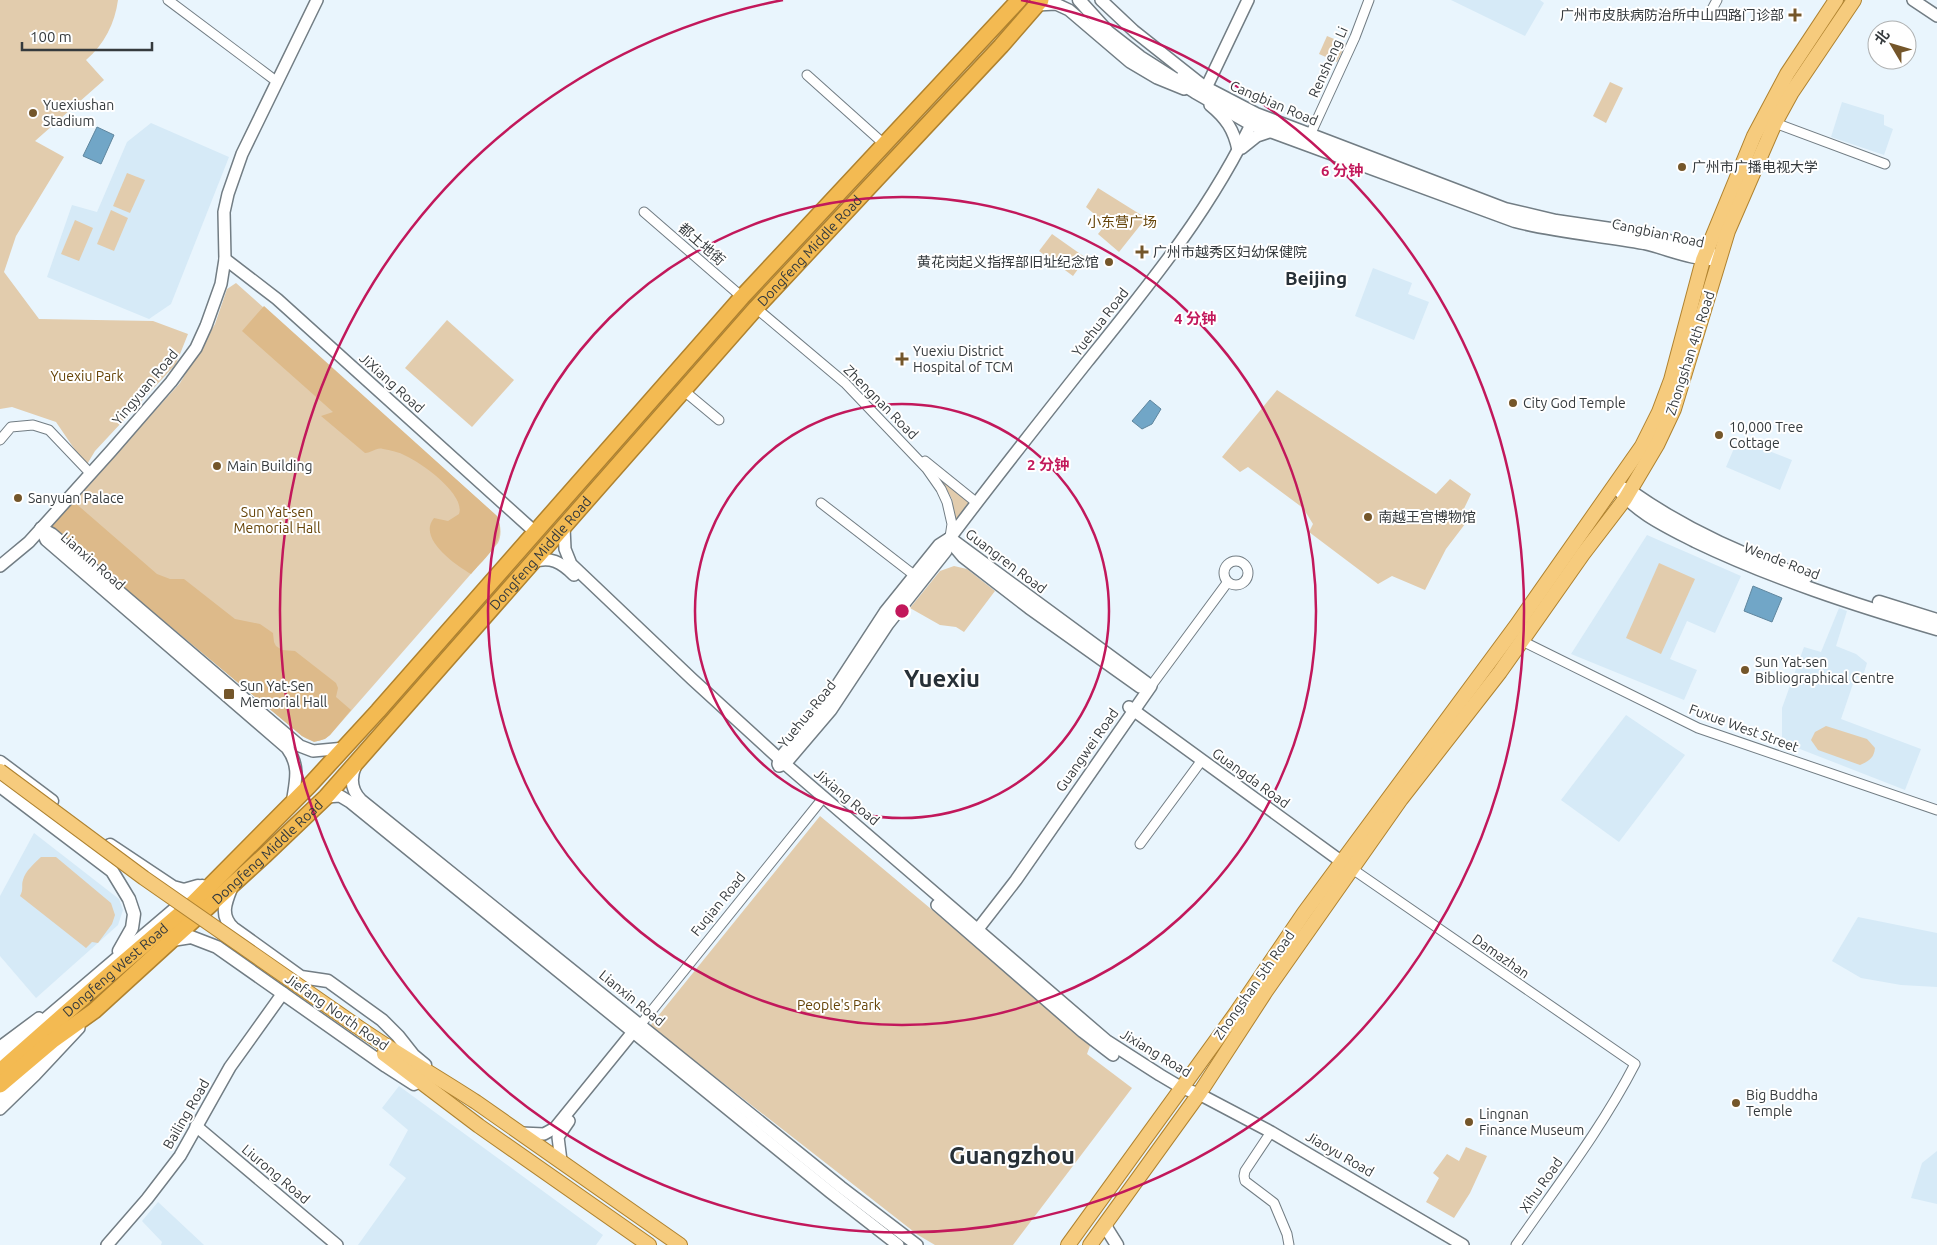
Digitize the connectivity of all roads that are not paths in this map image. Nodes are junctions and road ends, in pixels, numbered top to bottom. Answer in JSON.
{"nodes":[{"id":1,"x":168,"y":0,"type":"edge"},
{"id":2,"x":317,"y":0,"type":"edge"},
{"id":3,"x":1071,"y":0,"type":"edge"},
{"id":4,"x":1079,"y":0,"type":"edge"},
{"id":5,"x":1088,"y":0,"type":"edge"},
{"id":6,"x":1101,"y":0,"type":"edge"},
{"id":7,"x":1248,"y":0,"type":"edge"},
{"id":8,"x":1369,"y":0,"type":"edge"},
{"id":9,"x":1716,"y":0,"type":"edge"},
{"id":10,"x":1836,"y":0,"type":"edge"},
{"id":11,"x":1854,"y":0,"type":"edge"},
{"id":12,"x":1914,"y":0,"type":"edge"},
{"id":13,"x":1017,"y":1,"type":"edge"},
{"id":14,"x":1042,"y":2,"type":"edge"},
{"id":15,"x":1710,"y":13,"type":"dead end"},
{"id":16,"x":1076,"y":15,"type":"junction"},
{"id":17,"x":1937,"y":16,"type":"edge"},
{"id":18,"x":1151,"y":61,"type":"junction"},
{"id":19,"x":807,"y":75,"type":"dead end"},
{"id":20,"x":276,"y":81,"type":"junction"},
{"id":21,"x":1201,"y":90,"type":"junction"},
{"id":22,"x":1253,"y":119,"type":"junction"},
{"id":23,"x":1775,"y":123,"type":"junction"},
{"id":24,"x":1272,"y":131,"type":"junction"},
{"id":25,"x":1310,"y":135,"type":"junction"},
{"id":26,"x":884,"y":144,"type":"junction"},
{"id":27,"x":1238,"y":150,"type":"junction"},
{"id":28,"x":1885,"y":164,"type":"dead end"},
{"id":29,"x":644,"y":212,"type":"dead end"},
{"id":30,"x":1710,"y":256,"type":"junction"},
{"id":31,"x":226,"y":259,"type":"junction"},
{"id":32,"x":742,"y":297,"type":"junction"},
{"id":33,"x":756,"y":308,"type":"junction"},
{"id":34,"x":684,"y":390,"type":"junction"},
{"id":35,"x":719,"y":420,"type":"dead end"},
{"id":36,"x":0,"y":440,"type":"edge"},
{"id":37,"x":901,"y":442,"type":"junction"},
{"id":38,"x":90,"y":473,"type":"junction"},
{"id":39,"x":1615,"y":486,"type":"junction"},
{"id":40,"x":1628,"y":495,"type":"junction"},
{"id":41,"x":821,"y":503,"type":"dead end"},
{"id":42,"x":977,"y":503,"type":"junction"},
{"id":43,"x":40,"y":528,"type":"junction"},
{"id":44,"x":564,"y":528,"type":"junction"},
{"id":45,"x":535,"y":532,"type":"junction"},
{"id":46,"x":950,"y":538,"type":"junction"},
{"id":47,"x":0,"y":557,"type":"edge"},
{"id":48,"x":533,"y":562,"type":"junction"},
{"id":49,"x":0,"y":566,"type":"edge"},
{"id":50,"x":914,"y":576,"type":"junction"},
{"id":51,"x":1227,"y":583,"type":"dead end"},
{"id":52,"x":1937,"y":620,"type":"edge"},
{"id":53,"x":1937,"y":630,"type":"edge"},
{"id":54,"x":1522,"y":641,"type":"junction"},
{"id":55,"x":1146,"y":687,"type":"junction"},
{"id":56,"x":1132,"y":708,"type":"junction"},
{"id":57,"x":1447,"y":728,"type":"junction"},
{"id":58,"x":346,"y":748,"type":"junction"},
{"id":59,"x":1202,"y":760,"type":"junction"},
{"id":60,"x":0,"y":762,"type":"edge"},
{"id":61,"x":358,"y":762,"type":"junction"},
{"id":62,"x":781,"y":763,"type":"junction"},
{"id":63,"x":0,"y":771,"type":"edge"},
{"id":64,"x":0,"y":778,"type":"edge"},
{"id":65,"x":0,"y":786,"type":"edge"},
{"id":66,"x":326,"y":797,"type":"junction"},
{"id":67,"x":819,"y":803,"type":"junction"},
{"id":68,"x":292,"y":804,"type":"junction"},
{"id":69,"x":1937,"y":810,"type":"edge"},
{"id":70,"x":1140,"y":844,"type":"dead end"},
{"id":71,"x":130,"y":859,"type":"junction"},
{"id":72,"x":1347,"y":865,"type":"junction"},
{"id":73,"x":230,"y":866,"type":"junction"},
{"id":74,"x":112,"y":871,"type":"junction"},
{"id":75,"x":233,"y":884,"type":"junction"},
{"id":76,"x":974,"y":929,"type":"junction"},
{"id":77,"x":172,"y":940,"type":"junction"},
{"id":78,"x":114,"y":959,"type":"junction"},
{"id":79,"x":109,"y":975,"type":"junction"},
{"id":80,"x":301,"y":977,"type":"junction"},
{"id":81,"x":86,"y":986,"type":"junction"},
{"id":82,"x":283,"y":993,"type":"junction"},
{"id":83,"x":295,"y":1002,"type":"junction"},
{"id":84,"x":94,"y":1011,"type":"junction"},
{"id":85,"x":353,"y":1027,"type":"junction"},
{"id":86,"x":637,"y":1030,"type":"junction"},
{"id":87,"x":0,"y":1047,"type":"edge"},
{"id":88,"x":0,"y":1058,"type":"edge"},
{"id":89,"x":1636,"y":1064,"type":"joint"},
{"id":90,"x":7,"y":1079,"type":"edge"},
{"id":91,"x":446,"y":1082,"type":"junction"},
{"id":92,"x":1180,"y":1091,"type":"junction"},
{"id":93,"x":1199,"y":1094,"type":"junction"},
{"id":94,"x":437,"y":1096,"type":"junction"},
{"id":95,"x":0,"y":1098,"type":"edge"},
{"id":96,"x":0,"y":1109,"type":"edge"},
{"id":97,"x":196,"y":1126,"type":"junction"},
{"id":98,"x":520,"y":1132,"type":"junction"},
{"id":99,"x":1271,"y":1132,"type":"junction"},
{"id":100,"x":561,"y":1161,"type":"junction"},
{"id":101,"x":1106,"y":1223,"type":"junction"},
{"id":102,"x":679,"y":1244,"type":"edge"},
{"id":103,"x":107,"y":1245,"type":"edge"},
{"id":104,"x":337,"y":1245,"type":"edge"},
{"id":105,"x":649,"y":1245,"type":"edge"},
{"id":106,"x":898,"y":1245,"type":"edge"},
{"id":107,"x":917,"y":1245,"type":"edge"},
{"id":108,"x":1073,"y":1245,"type":"edge"},
{"id":109,"x":1090,"y":1245,"type":"edge"},
{"id":110,"x":1117,"y":1245,"type":"edge"},
{"id":111,"x":1289,"y":1245,"type":"edge"},
{"id":112,"x":1463,"y":1245,"type":"edge"},
{"id":113,"x":1516,"y":1245,"type":"edge"}],
"edges":[{"from":1,"to":20,"type":"street"},
{"from":2,"to":20,"type":"street","name":"Yingyuan Road"},
{"from":3,"to":16,"type":"street"},
{"from":4,"to":18,"type":"main road"},
{"from":5,"to":18,"type":"main road"},
{"from":6,"to":21,"type":"street","name":"Cangbian Road"},
{"from":7,"to":21,"type":"street"},
{"from":8,"to":25,"type":"street","name":"Rensheng Li"},
{"from":9,"to":15,"type":"street"},
{"from":10,"to":30,"type":"main road","name":"Zhongshan 4th Road"},
{"from":11,"to":23,"type":"main road","name":"Zhongshan 4th Road"},
{"from":12,"to":17,"type":"street"},
{"from":13,"to":26,"type":"highway","name":"Dongfeng Middle Road"},
{"from":14,"to":16,"type":"street","name":"Cangbian Road"},
{"from":14,"to":33,"type":"highway","name":"Dongfeng Middle Road"},
{"from":16,"to":21,"type":"street","name":"Cangbian Road"},
{"from":18,"to":21,"type":"main road","name":"Cangbian Road"},
{"from":19,"to":26,"type":"street"},
{"from":20,"to":31,"type":"street","name":"Yingyuan Road"},
{"from":21,"to":22,"type":"main road","name":"Cangbian Road"},
{"from":21,"to":27,"type":"street"},
{"from":22,"to":24,"type":"main road","name":"Cangbian Road"},
{"from":22,"to":25,"type":"main road","name":"Cangbian Road"},
{"from":22,"to":27,"type":"street","name":"Yuehua Road"},
{"from":23,"to":28,"type":"street"},
{"from":23,"to":30,"type":"main road","name":"Zhongshan 4th Road"},
{"from":24,"to":27,"type":"street"},
{"from":24,"to":30,"type":"main road","name":"Cangbian Road"},
{"from":25,"to":30,"type":"main road","name":"Cangbian Road"},
{"from":26,"to":32,"type":"highway","name":"Dongfeng Middle Road"},
{"from":27,"to":42,"type":"street","name":"Yuehua Road"},
{"from":29,"to":32,"type":"street","name":"都土地街"},
{"from":30,"to":39,"type":"main road","name":"Zhongshan 4th Road"},
{"from":30,"to":40,"type":"main road","name":"Zhongshan 4th Road"},
{"from":31,"to":38,"type":"street","name":"Yingyuan Road"},
{"from":31,"to":45,"type":"street","name":"JiXiang Road"},
{"from":32,"to":45,"type":"highway","name":"Dongfeng Middle Road"},
{"from":33,"to":34,"type":"highway","name":"Dongfeng Middle Road"},
{"from":33,"to":37,"type":"street","name":"Zhengnan Road"},
{"from":34,"to":35,"type":"street"},
{"from":34,"to":44,"type":"highway","name":"Dongfeng Middle Road"},
{"from":36,"to":38,"type":"street"},
{"from":37,"to":42,"type":"street"},
{"from":37,"to":46,"type":"street","name":"Zhengnan Road"},
{"from":38,"to":43,"type":"street","name":"Yingyuan Road"},
{"from":39,"to":40,"type":"main road"},
{"from":39,"to":57,"type":"main road","name":"Zhongshan 4th Road"},
{"from":40,"to":52,"type":"main road","name":"Wende Road"},
{"from":40,"to":53,"type":"main road","name":"Wende Road"},
{"from":40,"to":54,"type":"main road","name":"Zhongshan 4th Road"},
{"from":41,"to":50,"type":"street"},
{"from":42,"to":46,"type":"street","name":"Yuehua Road"},
{"from":43,"to":47,"type":"street","name":"Yingyuan Road"},
{"from":43,"to":49,"type":"street"},
{"from":43,"to":58,"type":"street","name":"Lianxin Road"},
{"from":43,"to":68,"type":"street","name":"Lianxin Road"},
{"from":44,"to":48,"type":"highway","name":"Dongfeng Middle Road"},
{"from":44,"to":62,"type":"street","name":"Jixiang Road"},
{"from":45,"to":58,"type":"highway","name":"Dongfeng Middle Road"},
{"from":46,"to":50,"type":"street","name":"Yuehua Road"},
{"from":46,"to":55,"type":"street","name":"Guangren Road"},
{"from":46,"to":62,"type":"street","name":"Yuehua Road"},
{"from":48,"to":61,"type":"highway","name":"Dongfeng Middle Road"},
{"from":48,"to":62,"type":"street","name":"Jixiang Road"},
{"from":50,"to":62,"type":"street","name":"Yuehua Road"},
{"from":51,"to":55,"type":"street","name":"Guangwei Road"},
{"from":54,"to":57,"type":"main road","name":"Zhongshan 4th Road"},
{"from":54,"to":69,"type":"street","name":"Fuxue West Street"},
{"from":55,"to":56,"type":"street","name":"Guangwei Road"},
{"from":56,"to":59,"type":"street","name":"Guangda Road"},
{"from":56,"to":76,"type":"street","name":"Guangwei Road"},
{"from":57,"to":72,"type":"main road","name":"Zhongshan 5th Road"},
{"from":58,"to":68,"type":"highway","name":"Dongfeng Middle Road"},
{"from":59,"to":70,"type":"street"},
{"from":59,"to":72,"type":"street","name":"Guangda Road"},
{"from":60,"to":71,"type":"main road"},
{"from":61,"to":66,"type":"highway","name":"Dongfeng Middle Road"},
{"from":61,"to":86,"type":"street","name":"Lianxin Road"},
{"from":62,"to":67,"type":"street","name":"Jixiang Road"},
{"from":62,"to":76,"type":"street","name":"Jixiang Road"},
{"from":63,"to":85,"type":"main road","name":"Jiefang North Road","bridge":true},
{"from":64,"to":85,"type":"main road","name":"Jiefang North Road"},
{"from":65,"to":74,"type":"main road"},
{"from":66,"to":75,"type":"highway","name":"Dongfeng Middle Road"},
{"from":66,"to":86,"type":"street","name":"Lianxin Road"},
{"from":67,"to":76,"type":"street","name":"Jixiang Road"},
{"from":67,"to":86,"type":"street","name":"Fuqian Road"},
{"from":68,"to":73,"type":"highway","name":"Dongfeng Middle Road"},
{"from":71,"to":73,"type":"main road"},
{"from":71,"to":74,"type":"street"},
{"from":72,"to":89,"type":"street","name":"Damazhan"},
{"from":72,"to":92,"type":"main road","name":"Zhongshan 5th Road"},
{"from":72,"to":93,"type":"main road","name":"Zhongshan 5th Road"},
{"from":73,"to":78,"type":"main road"},
{"from":73,"to":79,"type":"highway","name":"Dongfeng West Road"},
{"from":74,"to":78,"type":"main road"},
{"from":75,"to":77,"type":"highway","name":"Dongfeng Middle Road"},
{"from":75,"to":80,"type":"main road"},
{"from":76,"to":92,"type":"street","name":"Jixiang Road"},
{"from":77,"to":82,"type":"main road"},
{"from":77,"to":84,"type":"highway","name":"Dongfeng Middle Road"},
{"from":78,"to":79,"type":"main road"},
{"from":78,"to":81,"type":"main road"},
{"from":79,"to":90,"type":"highway","name":"Dongfeng West Road"},
{"from":80,"to":83,"type":"main road"},
{"from":80,"to":91,"type":"main road"},
{"from":81,"to":87,"type":"street"},
{"from":81,"to":88,"type":"main road"},
{"from":82,"to":83,"type":"main road"},
{"from":82,"to":97,"type":"street","name":"Bailing Road"},
{"from":83,"to":94,"type":"main road"},
{"from":84,"to":90,"type":"highway","name":"Dongfeng Middle Road"},
{"from":84,"to":96,"type":"street"},
{"from":85,"to":91,"type":"main road","name":"Jiefang North Road"},
{"from":85,"to":94,"type":"main road","name":"Jiefang North Road"},
{"from":86,"to":98,"type":"street","name":"Fuqian Road"},
{"from":86,"to":100,"type":"street","name":"Fuqian Road"},
{"from":86,"to":106,"type":"street","name":"Lianxin Road"},
{"from":86,"to":107,"type":"street","name":"Lianxin Road"},
{"from":89,"to":113,"type":"street","name":"Xihu Road"},
{"from":90,"to":95,"type":"main road"},
{"from":91,"to":98,"type":"main road","name":"Jiefang North Road"},
{"from":92,"to":93,"type":"street","name":"Jixiang Road"},
{"from":92,"to":108,"type":"main road","name":"Zhongshan 5th Road"},
{"from":93,"to":99,"type":"street","name":"Jiaoyu Road"},
{"from":93,"to":101,"type":"main road","name":"Zhongshan 5th Road"},
{"from":94,"to":105,"type":"main road","name":"Jiefang North Road"},
{"from":97,"to":103,"type":"street","name":"Bailing Road"},
{"from":97,"to":104,"type":"street","name":"Liurong Road"},
{"from":98,"to":100,"type":"main road","name":"Jiefang North Road"},
{"from":99,"to":111,"type":"street"},
{"from":99,"to":112,"type":"street","name":"Jiaoyu Road"},
{"from":100,"to":102,"type":"main road","name":"Jiefang North Road"},
{"from":101,"to":109,"type":"main road","name":"Zhongshan 5th Road"},
{"from":101,"to":110,"type":"main road"}]}
